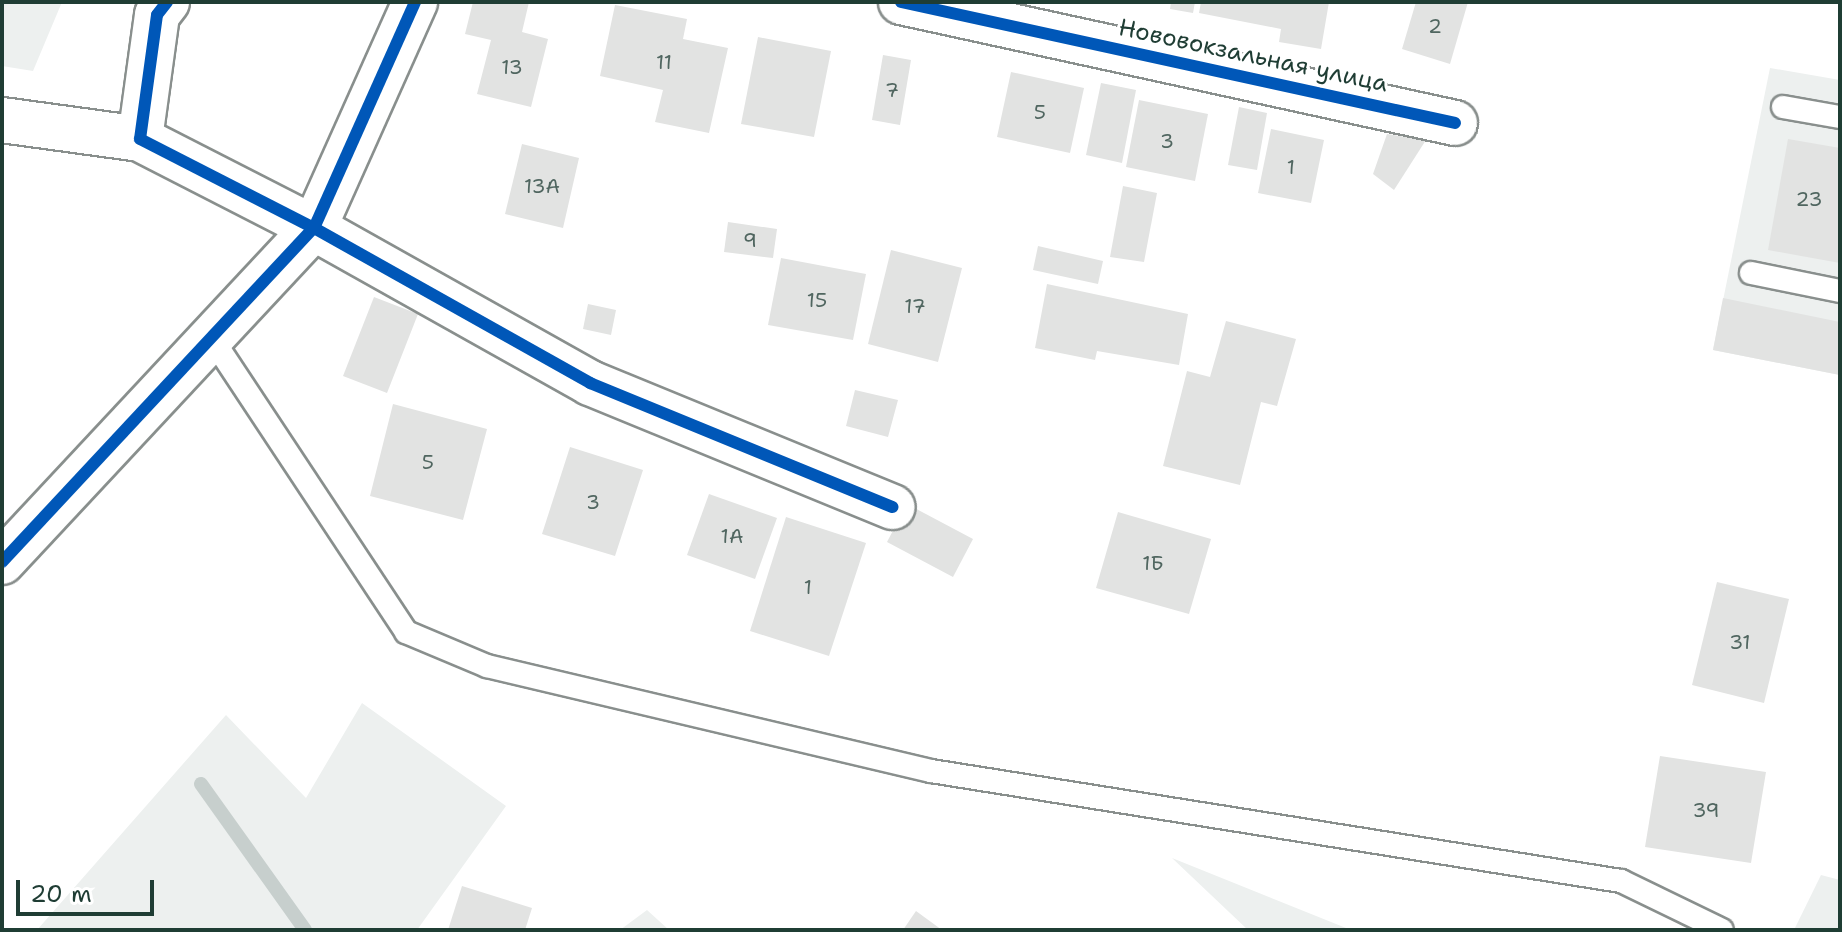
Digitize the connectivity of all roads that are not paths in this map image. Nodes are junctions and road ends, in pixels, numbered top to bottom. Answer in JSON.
{"nodes":[{"id":1,"x":167,"y":2,"type":"edge"},
{"id":2,"x":415,"y":2,"type":"edge"},
{"id":3,"x":901,"y":2,"type":"edge"},
{"id":4,"x":1783,"y":107,"type":"dead end"},
{"id":5,"x":1840,"y":117,"type":"edge"},
{"id":6,"x":2,"y":120,"type":"edge"},
{"id":7,"x":1455,"y":123,"type":"dead end"},
{"id":8,"x":140,"y":139,"type":"junction"},
{"id":9,"x":314,"y":228,"type":"junction"},
{"id":10,"x":1751,"y":273,"type":"dead end"},
{"id":11,"x":1840,"y":291,"type":"edge"},
{"id":12,"x":211,"y":337,"type":"junction"},
{"id":13,"x":893,"y":507,"type":"dead end"},
{"id":14,"x":2,"y":562,"type":"edge"},
{"id":15,"x":1722,"y":930,"type":"edge"}],
"edges":[{"from":1,"to":8,"type":"street"},
{"from":2,"to":9,"type":"street"},
{"from":3,"to":7,"type":"street","name":"Нововокзальная улица"},
{"from":4,"to":5,"type":"lane"},
{"from":6,"to":8,"type":"street"},
{"from":8,"to":9,"type":"street"},
{"from":9,"to":12,"type":"street"},
{"from":9,"to":13,"type":"street"},
{"from":10,"to":11,"type":"lane"},
{"from":12,"to":14,"type":"street"},
{"from":12,"to":15,"type":"lane"}]}
